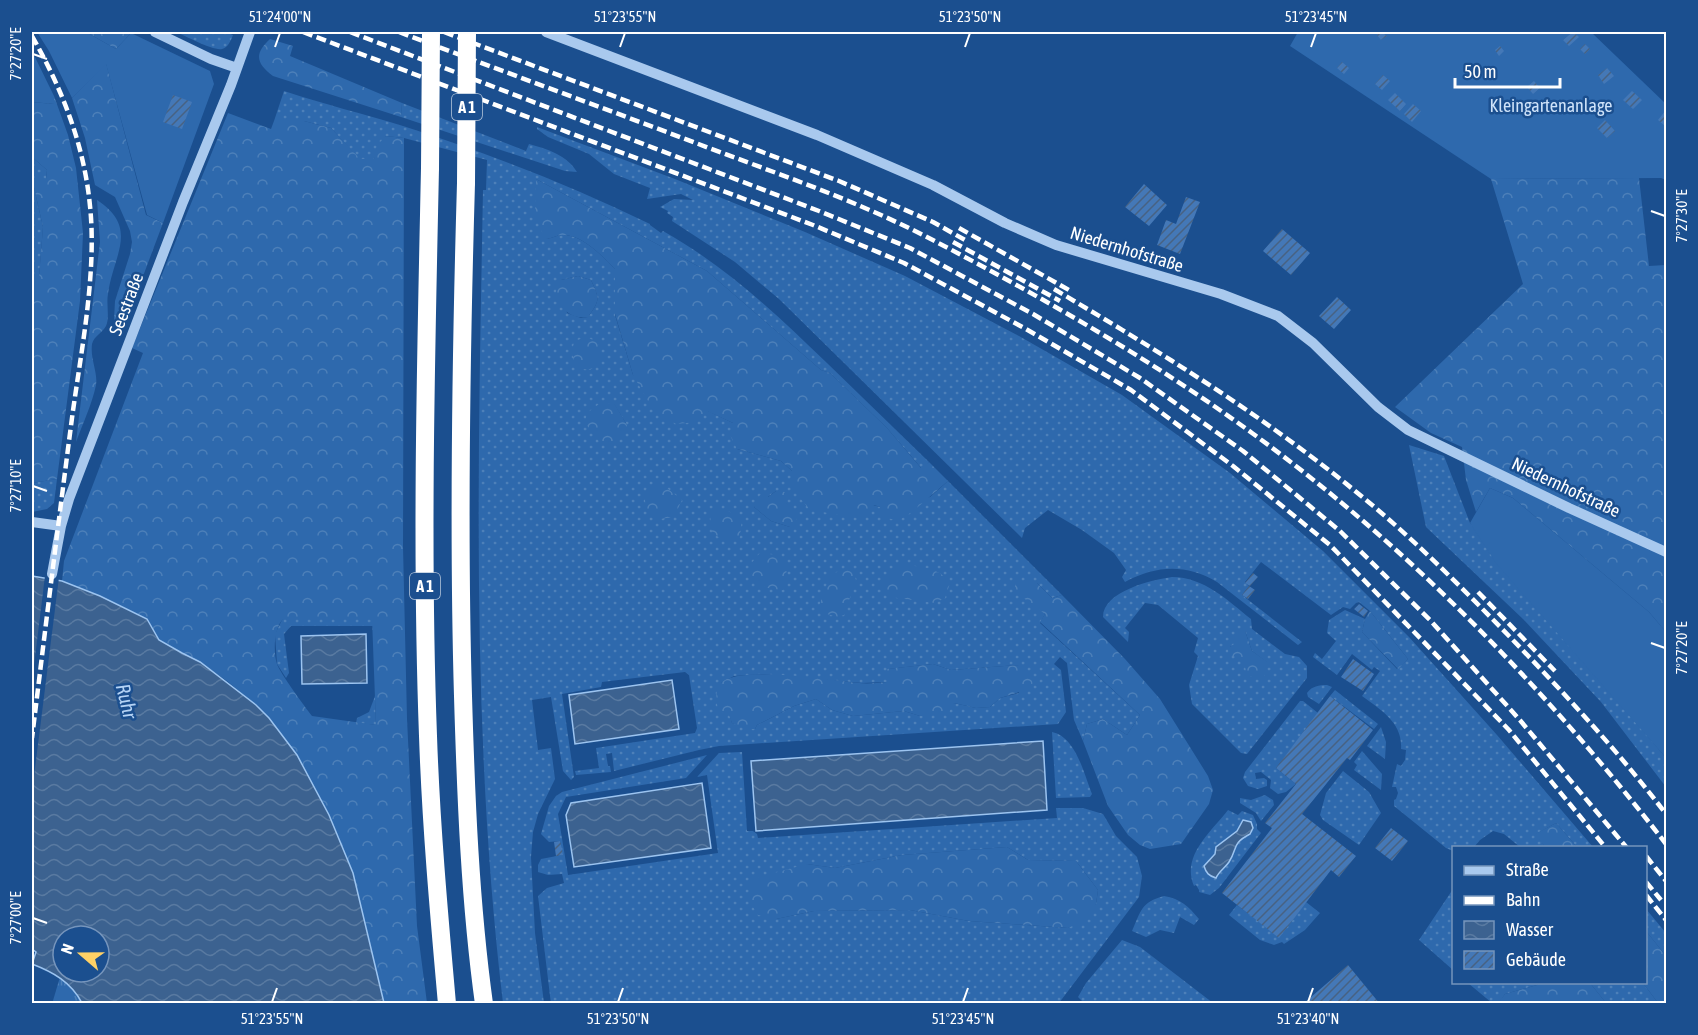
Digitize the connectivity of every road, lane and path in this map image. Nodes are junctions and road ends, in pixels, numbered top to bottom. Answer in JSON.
{"nodes":[{"id":1,"x":154,"y":32,"type":"edge"},
{"id":2,"x":431,"y":32,"type":"edge"},
{"id":3,"x":467,"y":32,"type":"edge"},
{"id":4,"x":546,"y":32,"type":"edge"},
{"id":5,"x":249,"y":35,"type":"edge"},
{"id":6,"x":237,"y":68,"type":"junction"},
{"id":7,"x":32,"y":522,"type":"edge"},
{"id":8,"x":61,"y":526,"type":"junction"},
{"id":9,"x":1666,"y":552,"type":"edge"},
{"id":10,"x":52,"y":574,"type":"dead end"},
{"id":11,"x":447,"y":1004,"type":"edge"},
{"id":12,"x":484,"y":1004,"type":"edge"}],
"edges":[{"from":1,"to":6,"type":"street"},
{"from":2,"to":11,"type":"highway","number":"A 1","bridge":true},
{"from":3,"to":12,"type":"highway","number":"A 1","bridge":true},
{"from":4,"to":9,"type":"street","name":"Niedernhofstraße"},
{"from":5,"to":6,"type":"street","name":"Seestraße"},
{"from":6,"to":8,"type":"street","name":"Seestraße"},
{"from":7,"to":8,"type":"street"},
{"from":8,"to":10,"type":"street","name":"Seestraße"}]}
